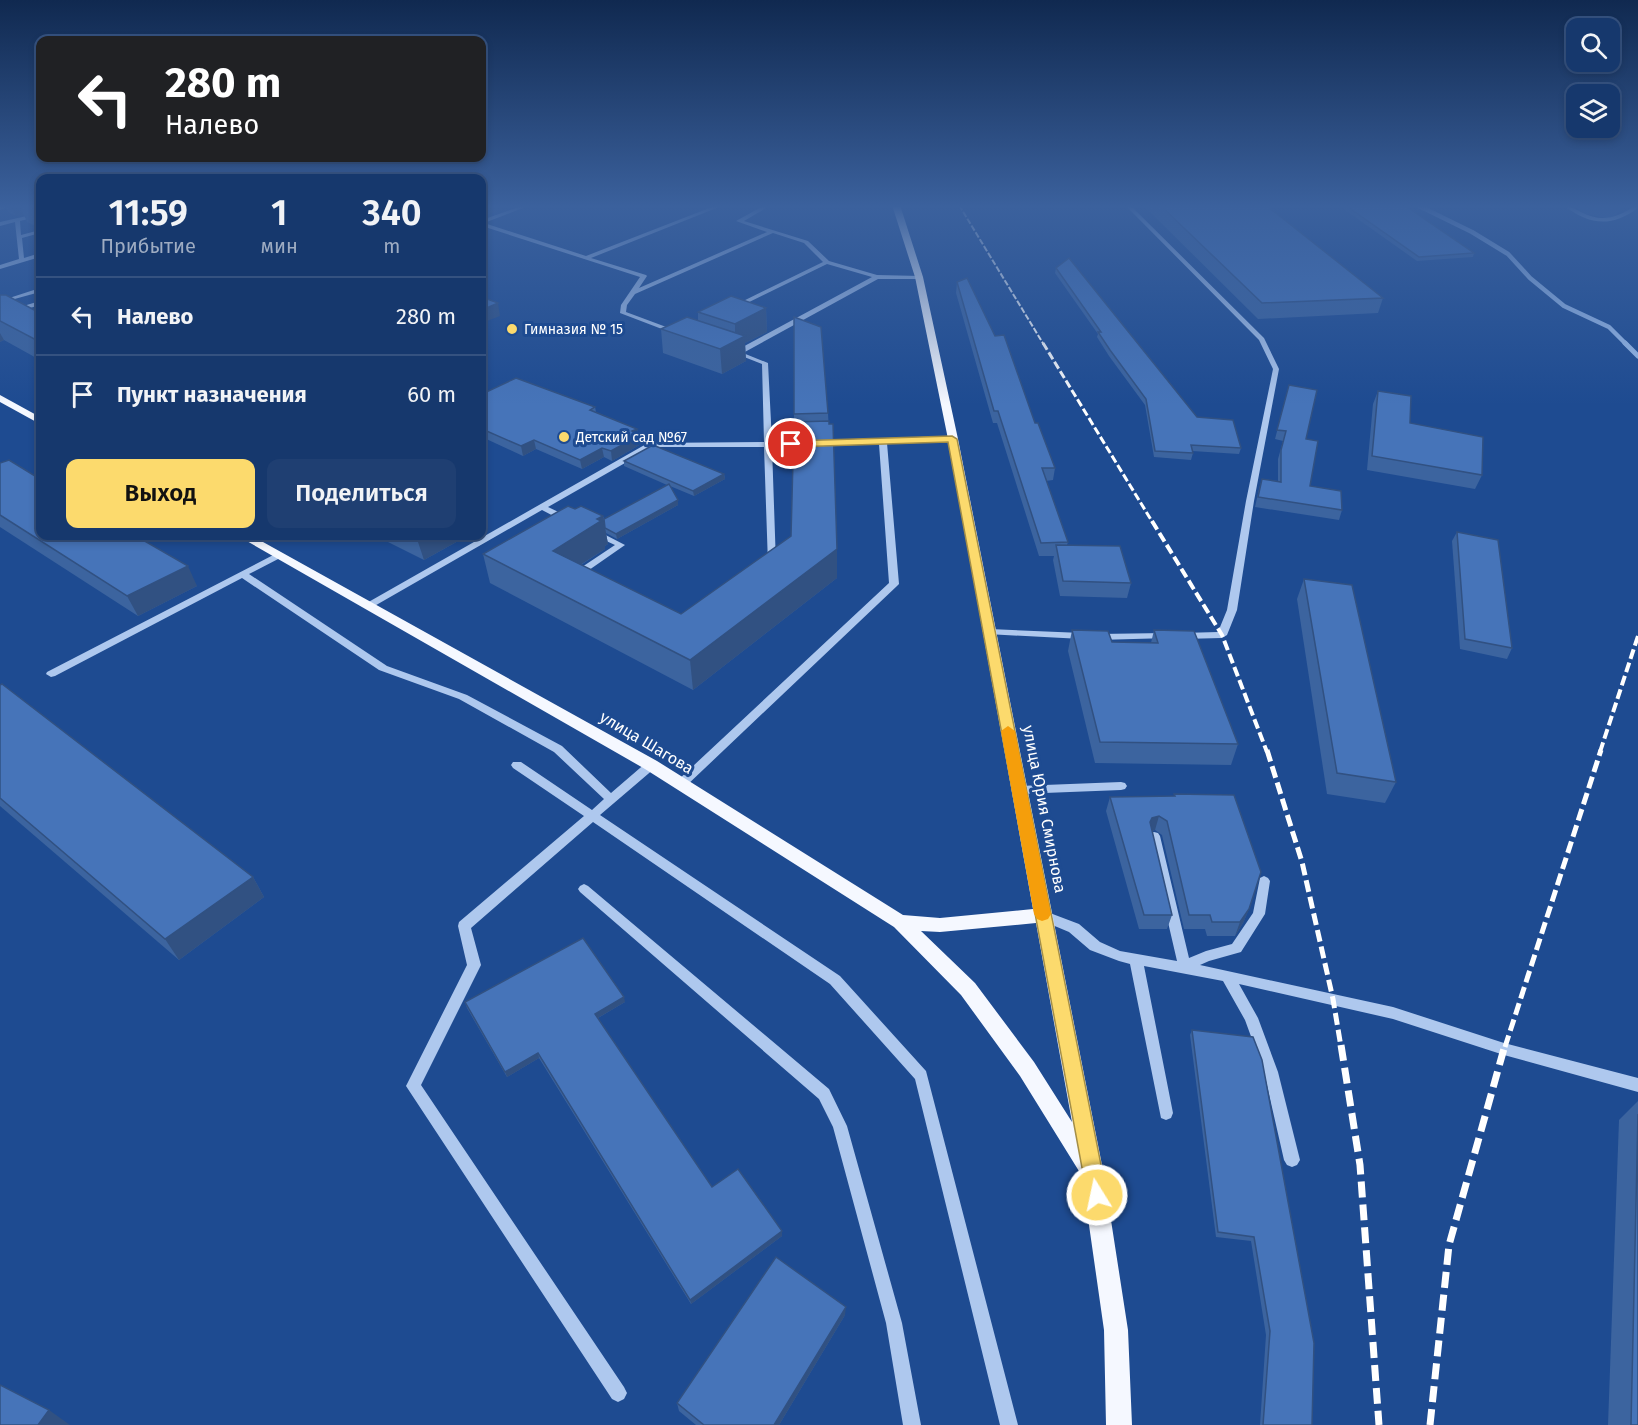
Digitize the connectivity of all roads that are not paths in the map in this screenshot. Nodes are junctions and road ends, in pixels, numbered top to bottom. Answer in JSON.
{"nodes":[{"id":1,"x":630,"y":272,"type":"edge"},
{"id":2,"x":681,"y":272,"type":"edge"},
{"id":3,"x":807,"y":272,"type":"edge"},
{"id":4,"x":859,"y":272,"type":"edge"},
{"id":5,"x":917,"y":272,"type":"edge"},
{"id":6,"x":1194,"y":272,"type":"edge"},
{"id":7,"x":877,"y":277,"type":"junction"},
{"id":8,"x":919,"y":277,"type":"junction"},
{"id":9,"x":36,"y":291,"type":"edge"},
{"id":10,"x":634,"y":292,"type":"junction"},
{"id":11,"x":1,"y":302,"type":"edge"},
{"id":12,"x":36,"y":304,"type":"edge"},
{"id":13,"x":19,"y":309,"type":"junction"},
{"id":14,"x":722,"y":313,"type":"edge"},
{"id":15,"x":0,"y":315,"type":"edge"},
{"id":16,"x":679,"y":333,"type":"edge"},
{"id":17,"x":728,"y":350,"type":"edge"},
{"id":18,"x":737,"y":353,"type":"junction"},
{"id":19,"x":0,"y":398,"type":"edge"},
{"id":20,"x":36,"y":419,"type":"edge"},
{"id":21,"x":952,"y":439,"type":"junction"},
{"id":22,"x":883,"y":441,"type":"junction"},
{"id":23,"x":768,"y":445,"type":"junction"},
{"id":24,"x":542,"y":507,"type":"junction"},
{"id":25,"x":571,"y":521,"type":"edge"},
{"id":26,"x":581,"y":526,"type":"edge"},
{"id":27,"x":486,"y":539,"type":"edge"},
{"id":28,"x":251,"y":540,"type":"edge"},
{"id":29,"x":484,"y":540,"type":"edge"},
{"id":30,"x":279,"y":555,"type":"junction"},
{"id":31,"x":242,"y":574,"type":"junction"},
{"id":32,"x":763,"y":575,"type":"edge"},
{"id":33,"x":579,"y":585,"type":"edge"},
{"id":34,"x":368,"y":606,"type":"junction"},
{"id":35,"x":990,"y":632,"type":"junction"},
{"id":36,"x":51,"y":674,"type":"dead end"},
{"id":37,"x":517,"y":765,"type":"dead end"},
{"id":38,"x":651,"y":765,"type":"junction"},
{"id":39,"x":681,"y":784,"type":"junction"},
{"id":40,"x":1121,"y":786,"type":"dead end"},
{"id":41,"x":1019,"y":790,"type":"junction"},
{"id":42,"x":611,"y":799,"type":"junction"},
{"id":43,"x":593,"y":815,"type":"junction"},
{"id":44,"x":1154,"y":836,"type":"edge"},
{"id":45,"x":1264,"y":881,"type":"dead end"},
{"id":46,"x":584,"y":889,"type":"dead end"},
{"id":47,"x":1042,"y":915,"type":"junction"},
{"id":48,"x":900,"y":922,"type":"junction"},
{"id":49,"x":1136,"y":959,"type":"junction"},
{"id":50,"x":1185,"y":967,"type":"junction"},
{"id":51,"x":1227,"y":976,"type":"junction"},
{"id":52,"x":1638,"y":1085,"type":"edge"},
{"id":53,"x":1166,"y":1113,"type":"dead end"},
{"id":54,"x":1292,"y":1160,"type":"dead end"},
{"id":55,"x":1093,"y":1175,"type":"junction"},
{"id":56,"x":618,"y":1393,"type":"dead end"},
{"id":57,"x":912,"y":1425,"type":"edge"},
{"id":58,"x":1009,"y":1425,"type":"edge"},
{"id":59,"x":1119,"y":1425,"type":"edge"}],
"edges":[{"from":1,"to":10,"type":"lane"},
{"from":2,"to":10,"type":"lane"},
{"from":3,"to":14,"type":"lane"},
{"from":4,"to":7,"type":"lane"},
{"from":5,"to":8,"type":"main road","name":"улица Юрия Смирнова"},
{"from":6,"to":35,"type":"lane"},
{"from":7,"to":8,"type":"lane"},
{"from":7,"to":18,"type":"lane"},
{"from":8,"to":21,"type":"main road","name":"улица Юрия Смирнова"},
{"from":9,"to":11,"type":"lane"},
{"from":10,"to":16,"type":"lane"},
{"from":11,"to":13,"type":"lane"},
{"from":12,"to":13,"type":"lane"},
{"from":13,"to":15,"type":"lane"},
{"from":17,"to":18,"type":"lane"},
{"from":18,"to":23,"type":"lane"},
{"from":19,"to":20,"type":"main road"},
{"from":21,"to":22,"type":"lane"},
{"from":21,"to":35,"type":"main road","name":"улица Юрия Смирнова"},
{"from":22,"to":23,"type":"lane"},
{"from":22,"to":39,"type":"lane"},
{"from":23,"to":24,"type":"lane"},
{"from":23,"to":32,"type":"lane"},
{"from":24,"to":25,"type":"lane"},
{"from":24,"to":27,"type":"lane"},
{"from":26,"to":33,"type":"lane"},
{"from":28,"to":30,"type":"main road","name":"улица Шагова"},
{"from":29,"to":34,"type":"lane"},
{"from":30,"to":31,"type":"lane"},
{"from":30,"to":34,"type":"main road","name":"улица Шагова"},
{"from":31,"to":36,"type":"lane"},
{"from":31,"to":42,"type":"lane"},
{"from":34,"to":38,"type":"main road","name":"улица Шагова"},
{"from":35,"to":41,"type":"main road","name":"улица Юрия Смирнова"},
{"from":37,"to":43,"type":"lane"},
{"from":38,"to":39,"type":"main road","name":"улица Шагова"},
{"from":38,"to":42,"type":"lane"},
{"from":39,"to":48,"type":"main road","name":"улица Шагова"},
{"from":40,"to":41,"type":"lane"},
{"from":41,"to":47,"type":"main road","name":"улица Юрия Смирнова"},
{"from":42,"to":43,"type":"lane"},
{"from":43,"to":56,"type":"lane"},
{"from":43,"to":58,"type":"lane"},
{"from":44,"to":50,"type":"lane"},
{"from":45,"to":50,"type":"lane"},
{"from":46,"to":57,"type":"lane"},
{"from":47,"to":48,"type":"main road","name":"улица Шагова"},
{"from":47,"to":49,"type":"lane"},
{"from":47,"to":55,"type":"main road","name":"улица Юрия Смирнова"},
{"from":48,"to":55,"type":"main road"},
{"from":49,"to":50,"type":"lane"},
{"from":49,"to":53,"type":"lane"},
{"from":50,"to":51,"type":"lane"},
{"from":51,"to":52,"type":"lane"},
{"from":51,"to":54,"type":"lane"},
{"from":55,"to":59,"type":"main road","name":"улица Юрия Смирнова"}]}
